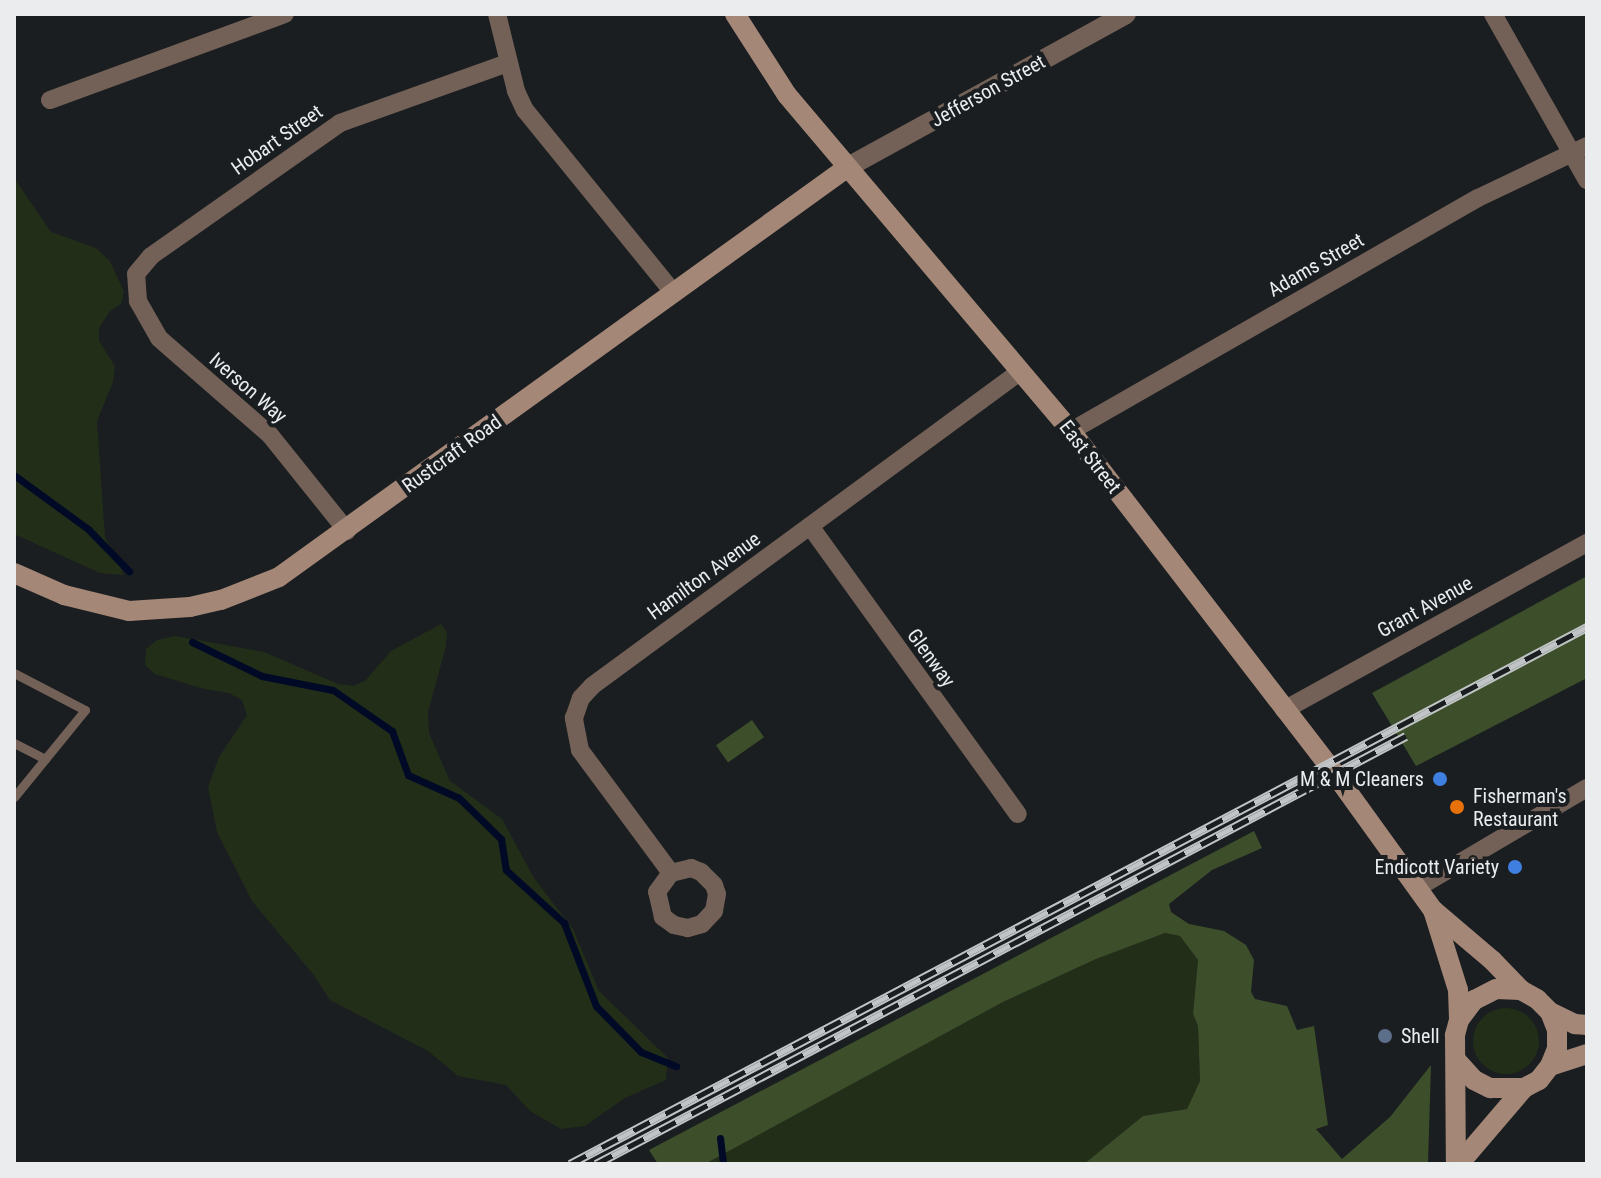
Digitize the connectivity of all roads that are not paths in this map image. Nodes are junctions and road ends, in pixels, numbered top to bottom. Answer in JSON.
{"nodes":[{"id":1,"x":285,"y":14,"type":"edge"},
{"id":2,"x":497,"y":14,"type":"edge"},
{"id":3,"x":735,"y":14,"type":"edge"},
{"id":4,"x":1126,"y":14,"type":"edge"},
{"id":5,"x":1493,"y":14,"type":"edge"},
{"id":6,"x":508,"y":63,"type":"junction"},
{"id":7,"x":50,"y":100,"type":"dead end"},
{"id":8,"x":1580,"y":150,"type":"edge"},
{"id":9,"x":848,"y":167,"type":"junction"},
{"id":10,"x":1587,"y":180,"type":"edge"},
{"id":11,"x":136,"y":274,"type":"joint"},
{"id":12,"x":673,"y":292,"type":"junction"},
{"id":13,"x":1021,"y":371,"type":"junction"},
{"id":14,"x":1071,"y":431,"type":"junction"},
{"id":15,"x":810,"y":526,"type":"junction"},
{"id":16,"x":347,"y":531,"type":"junction"},
{"id":17,"x":1587,"y":543,"type":"edge"},
{"id":18,"x":14,"y":573,"type":"edge"},
{"id":19,"x":14,"y":673,"type":"edge"},
{"id":20,"x":1284,"y":710,"type":"junction"},
{"id":21,"x":14,"y":743,"type":"edge"},
{"id":22,"x":45,"y":759,"type":"junction"},
{"id":23,"x":1587,"y":788,"type":"edge"},
{"id":24,"x":14,"y":797,"type":"edge"},
{"id":25,"x":1018,"y":814,"type":"dead end"},
{"id":26,"x":671,"y":873,"type":"dead end"},
{"id":27,"x":1417,"y":888,"type":"junction"},
{"id":28,"x":1433,"y":910,"type":"junction"},
{"id":29,"x":1521,"y":990,"type":"junction"},
{"id":30,"x":1550,"y":1012,"type":"junction"},
{"id":31,"x":1459,"y":1020,"type":"junction"},
{"id":32,"x":1587,"y":1025,"type":"edge"},
{"id":33,"x":1587,"y":1054,"type":"edge"},
{"id":34,"x":1456,"y":1060,"type":"junction"},
{"id":35,"x":1550,"y":1066,"type":"junction"},
{"id":36,"x":1524,"y":1088,"type":"junction"},
{"id":37,"x":1458,"y":1164,"type":"edge"}],
"edges":[{"from":1,"to":7,"type":"street"},
{"from":2,"to":6,"type":"street"},
{"from":3,"to":9,"type":"main road","name":"East Street"},
{"from":4,"to":9,"type":"street","name":"Jefferson Street"},
{"from":5,"to":8,"type":"street"},
{"from":6,"to":11,"type":"street","name":"Hobart Street"},
{"from":6,"to":12,"type":"street"},
{"from":8,"to":10,"type":"street"},
{"from":8,"to":14,"type":"street","name":"Adams Street"},
{"from":9,"to":12,"type":"main road","name":"Rustcraft Road"},
{"from":9,"to":13,"type":"main road","name":"East Street"},
{"from":11,"to":16,"type":"street","name":"Iverson Way"},
{"from":12,"to":16,"type":"main road","name":"Rustcraft Road"},
{"from":13,"to":14,"type":"main road","name":"East Street"},
{"from":13,"to":15,"type":"street","name":"Hamilton Avenue"},
{"from":14,"to":20,"type":"main road","name":"East Street"},
{"from":15,"to":25,"type":"street","name":"Glenway"},
{"from":15,"to":26,"type":"street","name":"Hamilton Avenue"},
{"from":16,"to":18,"type":"main road","name":"Rustcraft Road"},
{"from":17,"to":20,"type":"street","name":"Grant Avenue"},
{"from":19,"to":22,"type":"lane"},
{"from":20,"to":27,"type":"main road","name":"East Street"},
{"from":21,"to":22,"type":"lane"},
{"from":22,"to":24,"type":"lane"},
{"from":23,"to":27,"type":"street"},
{"from":27,"to":28,"type":"main road","name":"East Street"},
{"from":28,"to":29,"type":"main road","name":"East Street"},
{"from":28,"to":31,"type":"main road","name":"East Street"},
{"from":29,"to":30,"type":"main road"},
{"from":29,"to":31,"type":"main road"},
{"from":30,"to":32,"type":"main road"},
{"from":30,"to":35,"type":"main road"},
{"from":31,"to":34,"type":"main road"},
{"from":33,"to":35,"type":"main road"},
{"from":34,"to":36,"type":"main road"},
{"from":34,"to":37,"type":"main road"},
{"from":35,"to":36,"type":"main road"},
{"from":36,"to":37,"type":"main road"}]}
